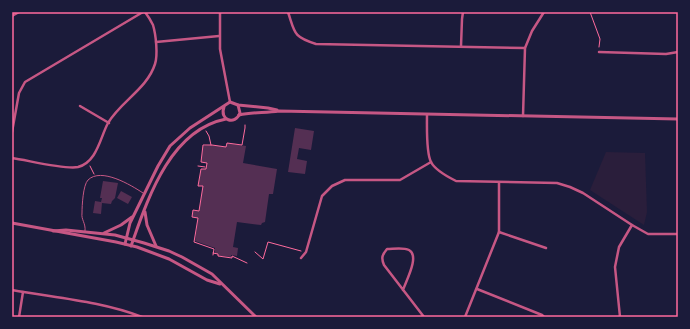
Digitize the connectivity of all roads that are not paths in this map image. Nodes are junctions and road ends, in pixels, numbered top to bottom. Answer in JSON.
{"nodes":[{"id":1,"x":19,"y":12,"type":"edge"},
{"id":2,"x":144,"y":12,"type":"edge"},
{"id":3,"x":220,"y":12,"type":"edge"},
{"id":4,"x":288,"y":12,"type":"edge"},
{"id":5,"x":464,"y":12,"type":"edge"},
{"id":6,"x":544,"y":12,"type":"edge"},
{"id":7,"x":12,"y":16,"type":"edge"},
{"id":8,"x":219,"y":36,"type":"junction"},
{"id":9,"x":156,"y":42,"type":"junction"},
{"id":10,"x":461,"y":46,"type":"junction"},
{"id":11,"x":525,"y":48,"type":"junction"},
{"id":12,"x":598,"y":52,"type":"road end"},
{"id":13,"x":678,"y":52,"type":"edge"},
{"id":14,"x":230,"y":102,"type":"junction"},
{"id":15,"x":238,"y":105,"type":"junction"},
{"id":16,"x":80,"y":106,"type":"dead end"},
{"id":17,"x":224,"y":107,"type":"junction"},
{"id":18,"x":279,"y":111,"type":"junction"},
{"id":19,"x":427,"y":114,"type":"junction"},
{"id":20,"x":239,"y":115,"type":"junction"},
{"id":21,"x":523,"y":116,"type":"junction"},
{"id":22,"x":226,"y":119,"type":"junction"},
{"id":23,"x":678,"y":119,"type":"edge"},
{"id":24,"x":109,"y":123,"type":"junction"},
{"id":25,"x":12,"y":132,"type":"edge"},
{"id":26,"x":12,"y":158,"type":"edge"},
{"id":27,"x":431,"y":162,"type":"junction"},
{"id":28,"x":499,"y":183,"type":"junction"},
{"id":29,"x":145,"y":194,"type":"junction"},
{"id":30,"x":145,"y":210,"type":"junction"},
{"id":31,"x":133,"y":217,"type":"junction"},
{"id":32,"x":12,"y":224,"type":"edge"},
{"id":33,"x":632,"y":225,"type":"junction"},
{"id":34,"x":53,"y":231,"type":"junction"},
{"id":35,"x":85,"y":232,"type":"junction"},
{"id":36,"x":499,"y":232,"type":"junction"},
{"id":37,"x":104,"y":233,"type":"junction"},
{"id":38,"x":678,"y":234,"type":"edge"},
{"id":39,"x":127,"y":238,"type":"junction"},
{"id":40,"x":133,"y":239,"type":"junction"},
{"id":41,"x":125,"y":244,"type":"junction"},
{"id":42,"x":131,"y":246,"type":"junction"},
{"id":43,"x":156,"y":247,"type":"junction"},
{"id":44,"x":546,"y":248,"type":"dead end"},
{"id":45,"x":301,"y":258,"type":"dead end"},
{"id":46,"x":220,"y":284,"type":"junction"},
{"id":47,"x":477,"y":289,"type":"junction"},
{"id":48,"x":12,"y":290,"type":"edge"},
{"id":49,"x":403,"y":290,"type":"junction"},
{"id":50,"x":23,"y":292,"type":"junction"},
{"id":51,"x":19,"y":317,"type":"edge"},
{"id":52,"x":142,"y":317,"type":"edge"},
{"id":53,"x":256,"y":317,"type":"edge"},
{"id":54,"x":424,"y":317,"type":"edge"},
{"id":55,"x":465,"y":317,"type":"edge"},
{"id":56,"x":544,"y":317,"type":"edge"},
{"id":57,"x":620,"y":317,"type":"edge"}],
"edges":[{"from":1,"to":7,"type":"street"},
{"from":2,"to":9,"type":"street"},
{"from":2,"to":25,"type":"street"},
{"from":3,"to":8,"type":"street"},
{"from":4,"to":10,"type":"street"},
{"from":5,"to":10,"type":"street"},
{"from":6,"to":11,"type":"street"},
{"from":8,"to":9,"type":"street"},
{"from":8,"to":14,"type":"street"},
{"from":9,"to":24,"type":"street"},
{"from":10,"to":11,"type":"street"},
{"from":11,"to":21,"type":"street"},
{"from":12,"to":13,"type":"street"},
{"from":14,"to":15,"type":"street"},
{"from":14,"to":17,"type":"street"},
{"from":15,"to":18,"type":"street"},
{"from":15,"to":20,"type":"street"},
{"from":16,"to":24,"type":"street"},
{"from":17,"to":22,"type":"street"},
{"from":17,"to":29,"type":"street"},
{"from":18,"to":19,"type":"street"},
{"from":18,"to":20,"type":"street"},
{"from":19,"to":21,"type":"street"},
{"from":19,"to":27,"type":"street"},
{"from":20,"to":22,"type":"street"},
{"from":21,"to":23,"type":"street"},
{"from":22,"to":30,"type":"street"},
{"from":24,"to":26,"type":"street"},
{"from":27,"to":28,"type":"street"},
{"from":27,"to":45,"type":"street"},
{"from":28,"to":33,"type":"street"},
{"from":28,"to":36,"type":"street"},
{"from":29,"to":31,"type":"street"},
{"from":29,"to":35,"type":"lane"},
{"from":30,"to":40,"type":"street"},
{"from":30,"to":43,"type":"street"},
{"from":31,"to":37,"type":"street"},
{"from":31,"to":39,"type":"street"},
{"from":32,"to":34,"type":"street"},
{"from":33,"to":38,"type":"street"},
{"from":33,"to":57,"type":"street"},
{"from":34,"to":35,"type":"street"},
{"from":34,"to":41,"type":"street"},
{"from":35,"to":37,"type":"street"},
{"from":36,"to":44,"type":"street"},
{"from":36,"to":47,"type":"street"},
{"from":37,"to":39,"type":"street"},
{"from":39,"to":40,"type":"street"},
{"from":39,"to":41,"type":"street"},
{"from":40,"to":42,"type":"street"},
{"from":40,"to":43,"type":"street"},
{"from":41,"to":42,"type":"street"},
{"from":42,"to":46,"type":"street"},
{"from":43,"to":46,"type":"street"},
{"from":46,"to":53,"type":"street"},
{"from":47,"to":55,"type":"street"},
{"from":47,"to":56,"type":"street"},
{"from":48,"to":50,"type":"street"},
{"from":49,"to":49,"type":"street"},
{"from":49,"to":54,"type":"street"},
{"from":50,"to":51,"type":"street"},
{"from":50,"to":52,"type":"street"}]}
